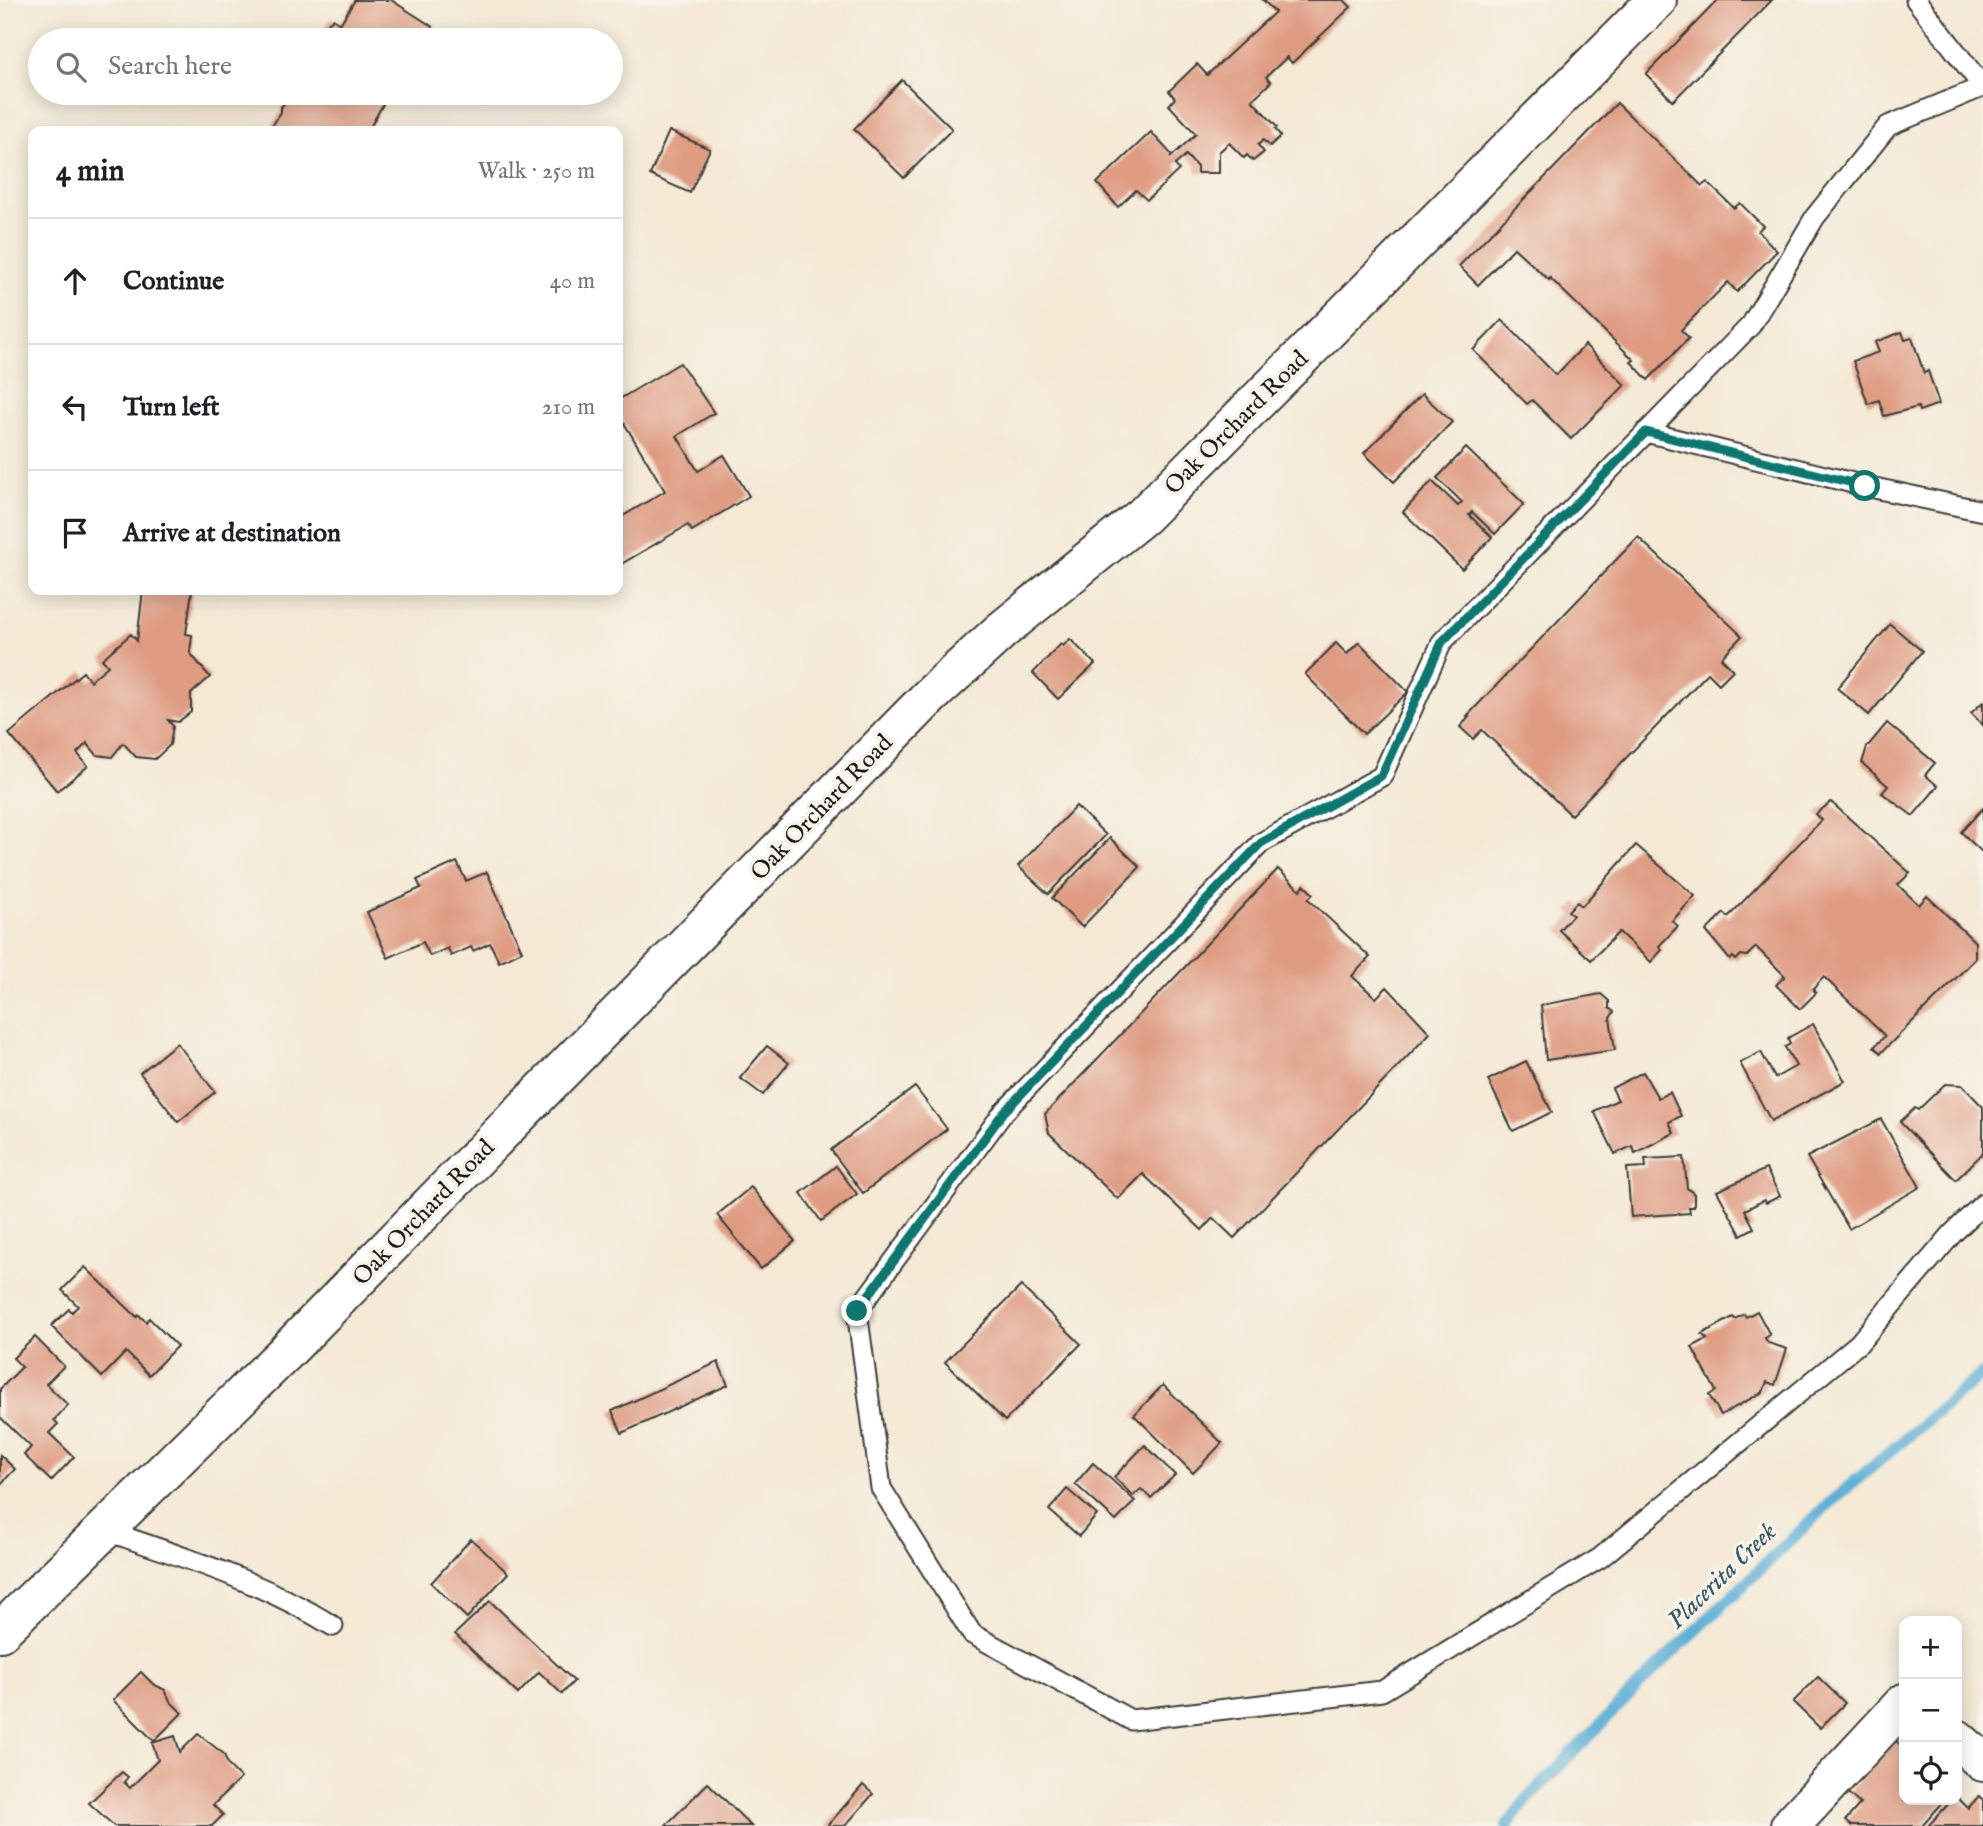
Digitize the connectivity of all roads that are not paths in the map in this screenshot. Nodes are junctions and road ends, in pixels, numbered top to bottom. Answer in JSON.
{"nodes":[{"id":1,"x":1657,"y":0,"type":"edge"},
{"id":2,"x":1916,"y":0,"type":"edge"},
{"id":3,"x":1983,"y":87,"type":"edge"},
{"id":4,"x":1646,"y":432,"type":"junction"},
{"id":5,"x":1983,"y":511,"type":"edge"},
{"id":6,"x":1983,"y":1203,"type":"edge"},
{"id":7,"x":104,"y":1530,"type":"junction"},
{"id":8,"x":333,"y":1626,"type":"dead end"},
{"id":9,"x":0,"y":1632,"type":"edge"},
{"id":10,"x":1899,"y":1708,"type":"edge"},
{"id":11,"x":1960,"y":1742,"type":"edge"},
{"id":12,"x":1983,"y":1762,"type":"edge"},
{"id":13,"x":1790,"y":1826,"type":"edge"}],
"edges":[{"from":1,"to":7,"type":"street","name":"Oak Orchard Road"},
{"from":2,"to":3,"type":"lane"},
{"from":3,"to":4,"type":"lane"},
{"from":4,"to":5,"type":"lane"},
{"from":4,"to":6,"type":"lane"},
{"from":7,"to":8,"type":"lane"},
{"from":7,"to":9,"type":"street","name":"Oak Orchard Road"},
{"from":10,"to":13,"type":"street"},
{"from":11,"to":12,"type":"street"}]}
